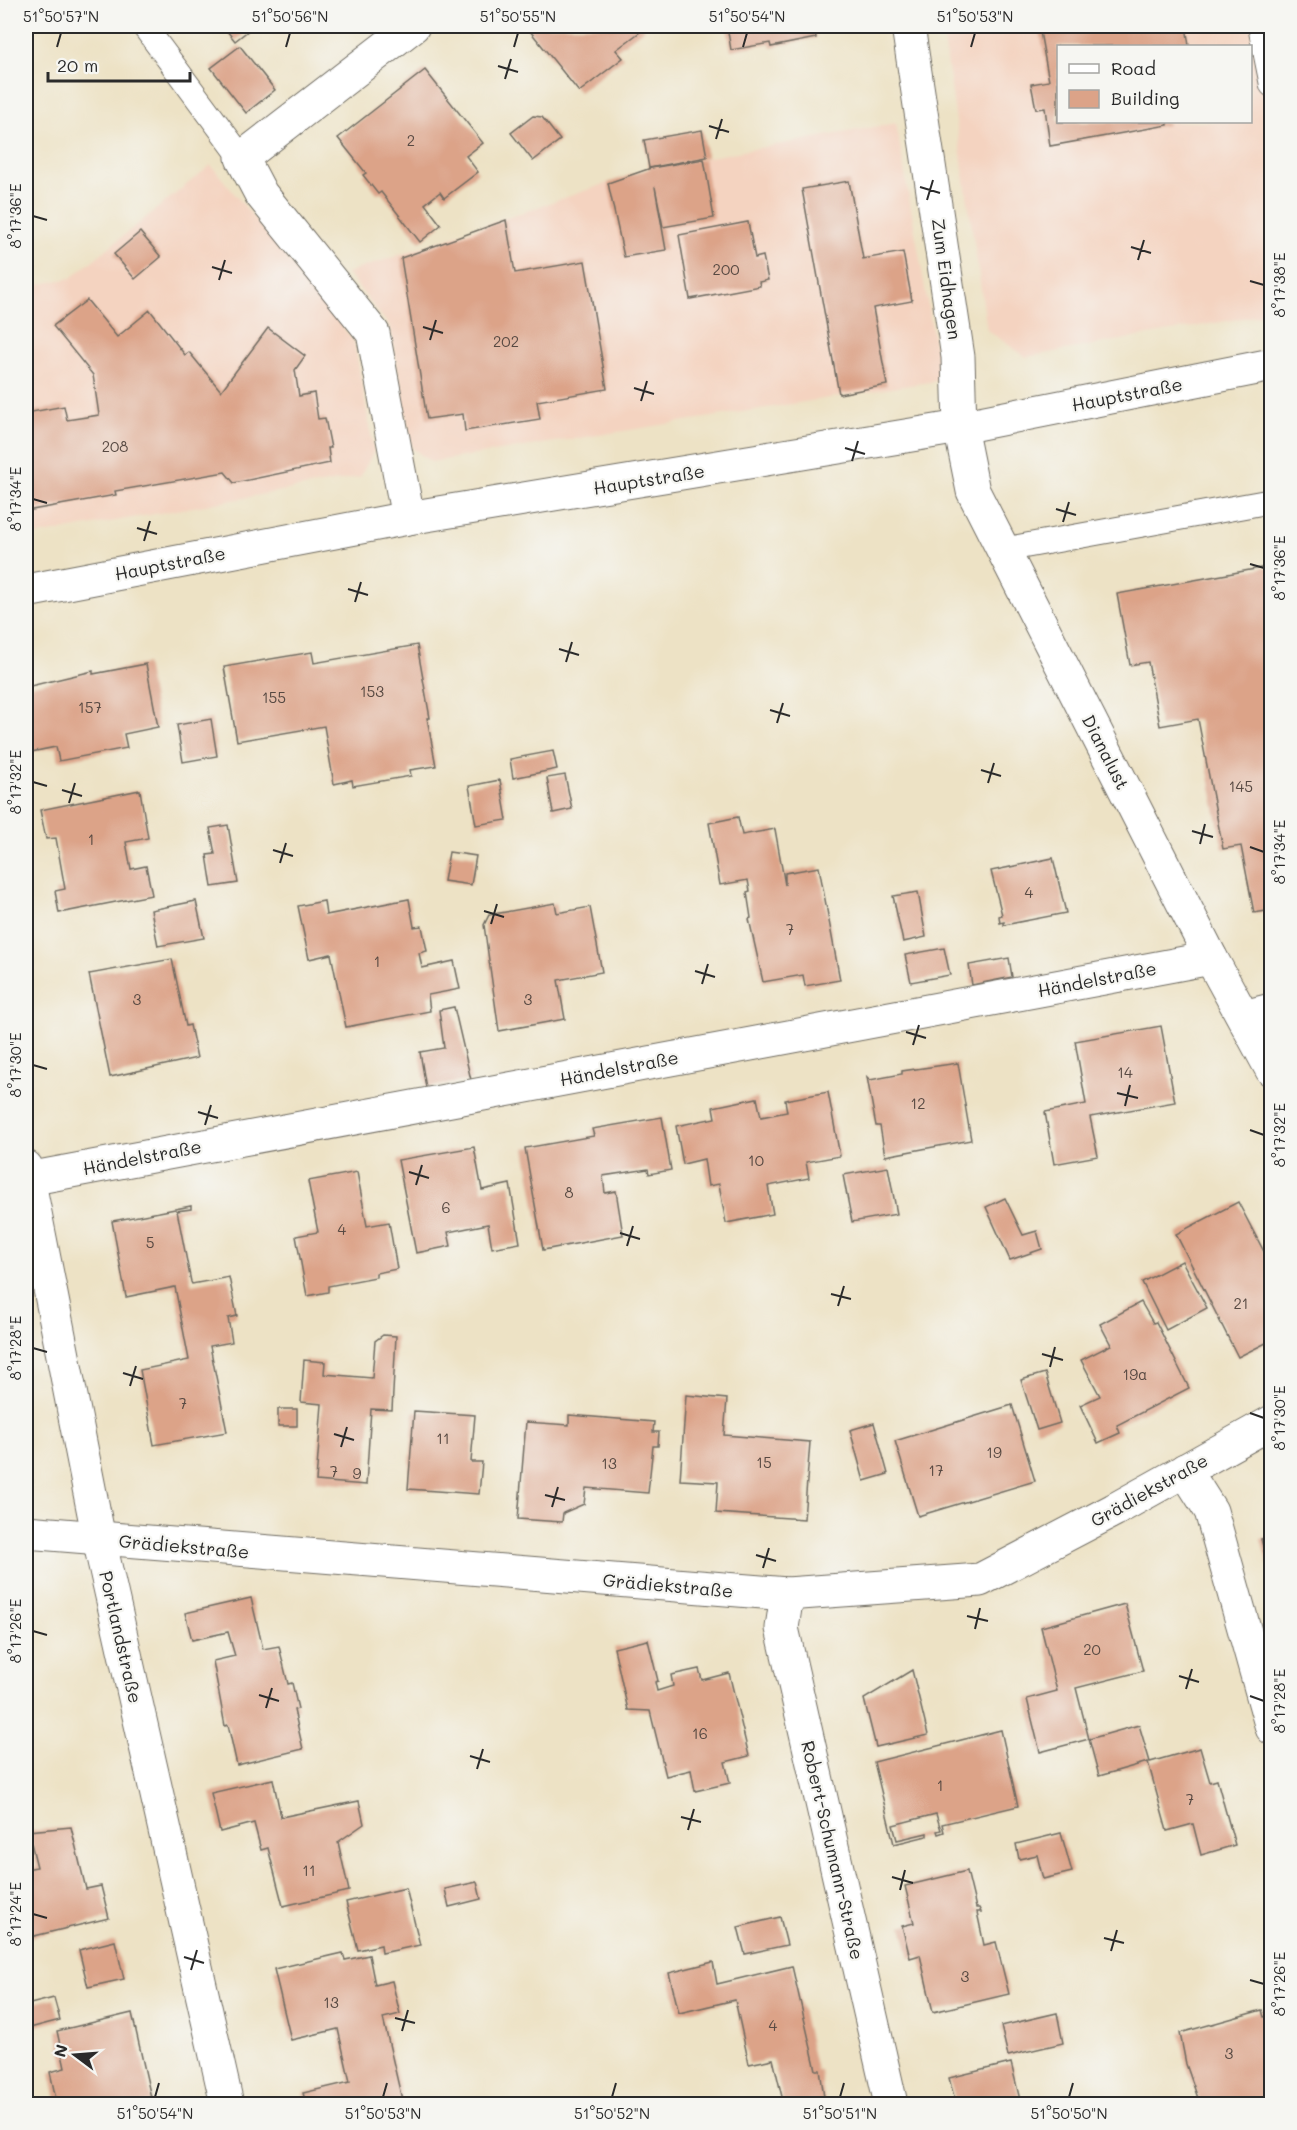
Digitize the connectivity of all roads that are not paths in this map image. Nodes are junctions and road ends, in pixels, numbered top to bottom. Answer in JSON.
{"nodes":[{"id":1,"x":144,"y":26,"type":"edge"},
{"id":2,"x":413,"y":26,"type":"edge"},
{"id":3,"x":908,"y":26,"type":"edge"},
{"id":4,"x":1260,"y":26,"type":"edge"},
{"id":5,"x":1272,"y":85,"type":"edge"},
{"id":6,"x":242,"y":158,"type":"junction"},
{"id":7,"x":1272,"y":366,"type":"edge"},
{"id":8,"x":960,"y":427,"type":"junction"},
{"id":9,"x":1272,"y":501,"type":"edge"},
{"id":10,"x":408,"y":518,"type":"junction"},
{"id":11,"x":1002,"y":550,"type":"junction"},
{"id":12,"x":26,"y":591,"type":"edge"},
{"id":13,"x":1211,"y":958,"type":"junction"},
{"id":14,"x":1256,"y":1009,"type":"edge"},
{"id":15,"x":1272,"y":1070,"type":"edge"},
{"id":16,"x":27,"y":1173,"type":"edge"},
{"id":17,"x":1272,"y":1422,"type":"edge"},
{"id":18,"x":1185,"y":1470,"type":"junction"},
{"id":19,"x":26,"y":1532,"type":"edge"},
{"id":20,"x":99,"y":1539,"type":"junction"},
{"id":21,"x":787,"y":1594,"type":"junction"},
{"id":22,"x":1272,"y":1728,"type":"edge"},
{"id":23,"x":227,"y":2104,"type":"edge"},
{"id":24,"x":891,"y":2104,"type":"edge"}],
"edges":[{"from":1,"to":6,"type":"lane"},
{"from":2,"to":6,"type":"street"},
{"from":3,"to":8,"type":"street","name":"Zum Eidhagen"},
{"from":4,"to":5,"type":"lane"},
{"from":6,"to":10,"type":"street"},
{"from":7,"to":8,"type":"street","name":"Hauptstraße"},
{"from":8,"to":10,"type":"street","name":"Hauptstraße"},
{"from":8,"to":11,"type":"street","name":"Dianalust"},
{"from":9,"to":11,"type":"lane"},
{"from":10,"to":12,"type":"street","name":"Hauptstraße"},
{"from":11,"to":13,"type":"street","name":"Dianalust"},
{"from":13,"to":14,"type":"street","name":"Dianalust"},
{"from":13,"to":16,"type":"street","name":"Händelstraße"},
{"from":14,"to":15,"type":"street","name":"Dianalust"},
{"from":16,"to":20,"type":"street","name":"Portlandstraße"},
{"from":17,"to":18,"type":"street","name":"Grädiekstraße"},
{"from":18,"to":21,"type":"street","name":"Grädiekstraße"},
{"from":18,"to":22,"type":"street"},
{"from":19,"to":20,"type":"street","name":"Grädiekstraße"},
{"from":20,"to":21,"type":"street","name":"Grädiekstraße"},
{"from":20,"to":23,"type":"street","name":"Portlandstraße"},
{"from":21,"to":24,"type":"street","name":"Robert-Schumann-Straße"}]}
